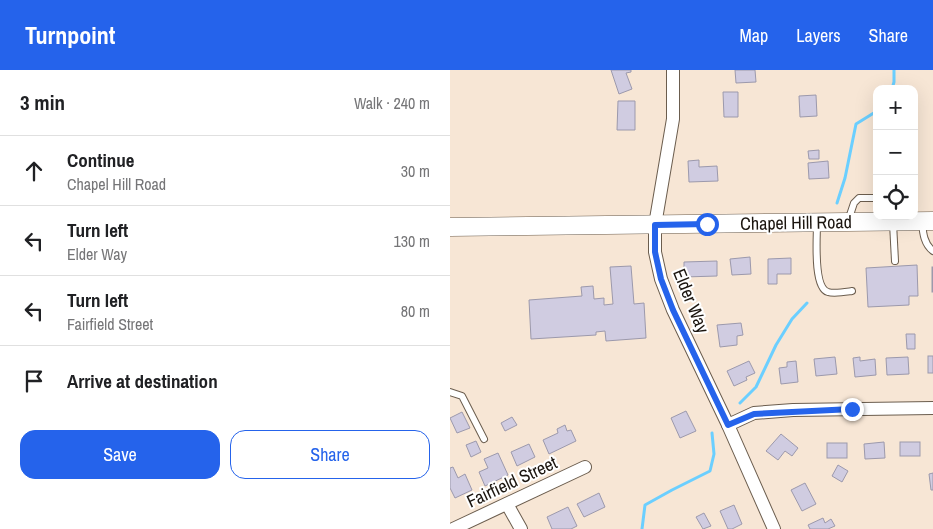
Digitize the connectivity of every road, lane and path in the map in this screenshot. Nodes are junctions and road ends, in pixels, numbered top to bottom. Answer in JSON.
{"nodes":[{"id":1,"x":673,"y":70,"type":"edge"},
{"id":2,"x":873,"y":198,"type":"edge"},
{"id":3,"x":887,"y":220,"type":"edge"},
{"id":4,"x":927,"y":221,"type":"edge"},
{"id":5,"x":848,"y":222,"type":"junction"},
{"id":6,"x":817,"y":223,"type":"junction"},
{"id":7,"x":655,"y":225,"type":"junction"},
{"id":8,"x":450,"y":227,"type":"edge"},
{"id":9,"x":933,"y":251,"type":"edge"},
{"id":10,"x":895,"y":261,"type":"dead end"},
{"id":11,"x":852,"y":291,"type":"dead end"},
{"id":12,"x":450,"y":392,"type":"edge"},
{"id":13,"x":933,"y":408,"type":"edge"},
{"id":14,"x":728,"y":425,"type":"junction"},
{"id":15,"x":484,"y":439,"type":"dead end"},
{"id":16,"x":585,"y":467,"type":"dead end"},
{"id":17,"x":508,"y":504,"type":"junction"},
{"id":18,"x":453,"y":529,"type":"edge"},
{"id":19,"x":521,"y":529,"type":"edge"},
{"id":20,"x":774,"y":529,"type":"edge"}],
"edges":[{"from":1,"to":7,"type":"street","name":"Elder Way"},
{"from":2,"to":5,"type":"lane"},
{"from":3,"to":4,"type":"main road","name":"Chapel Hill Road"},
{"from":3,"to":5,"type":"main road","name":"Chapel Hill Road"},
{"from":3,"to":10,"type":"lane"},
{"from":4,"to":9,"type":"lane"},
{"from":5,"to":6,"type":"main road","name":"Chapel Hill Road"},
{"from":6,"to":7,"type":"main road","name":"Chapel Hill Road"},
{"from":6,"to":11,"type":"lane"},
{"from":7,"to":8,"type":"main road","name":"Chapel Hill Road"},
{"from":7,"to":14,"type":"street","name":"Elder Way"},
{"from":12,"to":15,"type":"lane"},
{"from":13,"to":14,"type":"street"},
{"from":14,"to":20,"type":"street","name":"Elder Way"},
{"from":16,"to":17,"type":"street","name":"Fairfield Street"},
{"from":17,"to":18,"type":"street","name":"Fairfield Street"},
{"from":17,"to":19,"type":"street"}]}
